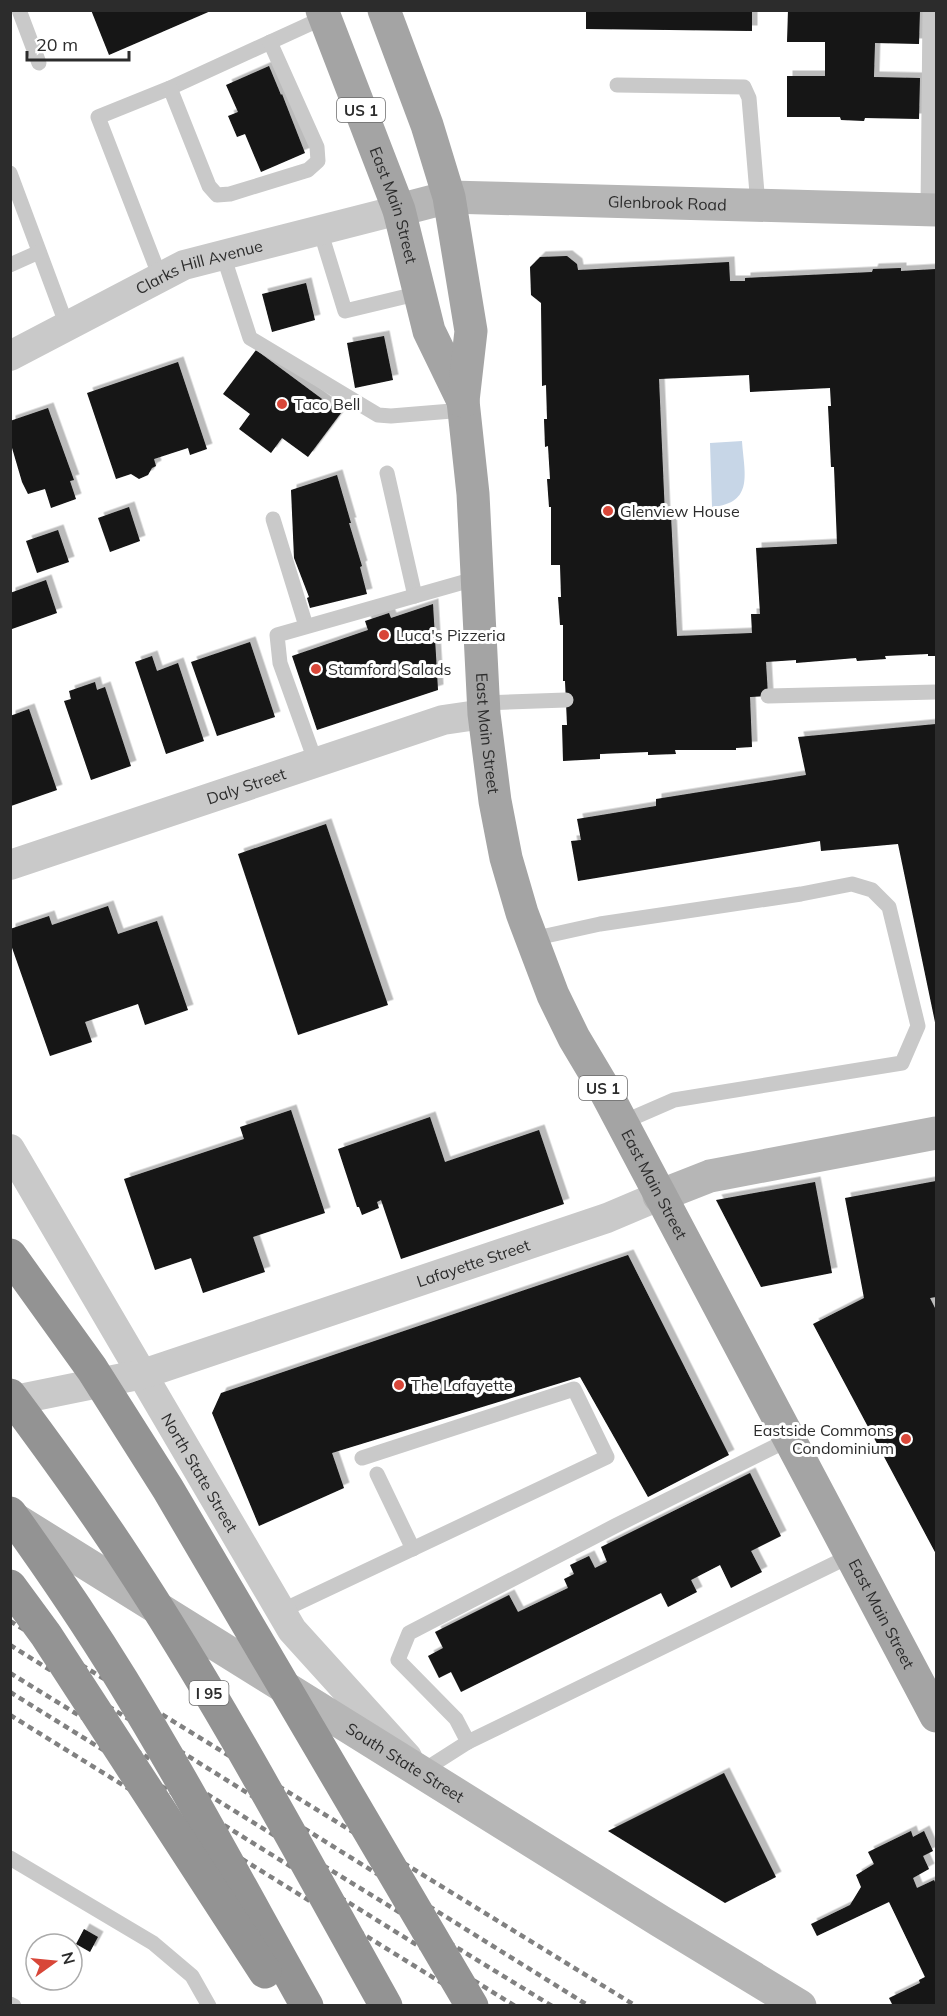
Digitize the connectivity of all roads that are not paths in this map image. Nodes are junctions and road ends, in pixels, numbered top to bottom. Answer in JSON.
{"nodes":[{"id":1,"x":19,"y":10,"type":"edge"},
{"id":2,"x":384,"y":10,"type":"edge"},
{"id":3,"x":930,"y":10,"type":"edge"},
{"id":4,"x":324,"y":14,"type":"edge"},
{"id":5,"x":270,"y":42,"type":"junction"},
{"id":6,"x":39,"y":63,"type":"dead end"},
{"id":7,"x":617,"y":85,"type":"dead end"},
{"id":8,"x":170,"y":88,"type":"junction"},
{"id":9,"x":10,"y":173,"type":"edge"},
{"id":10,"x":449,"y":197,"type":"junction"},
{"id":11,"x":758,"y":205,"type":"junction"},
{"id":12,"x":932,"y":209,"type":"edge"},
{"id":13,"x":399,"y":210,"type":"junction"},
{"id":14,"x":320,"y":230,"type":"junction"},
{"id":15,"x":39,"y":252,"type":"junction"},
{"id":16,"x":223,"y":255,"type":"junction"},
{"id":17,"x":10,"y":265,"type":"edge"},
{"id":18,"x":160,"y":278,"type":"junction"},
{"id":19,"x":420,"y":293,"type":"junction"},
{"id":20,"x":67,"y":326,"type":"junction"},
{"id":21,"x":10,"y":356,"type":"edge"},
{"id":22,"x":463,"y":405,"type":"junction"},
{"id":23,"x":387,"y":473,"type":"dead end"},
{"id":24,"x":273,"y":519,"type":"dead end"},
{"id":25,"x":478,"y":578,"type":"junction"},
{"id":26,"x":415,"y":596,"type":"junction"},
{"id":27,"x":306,"y":626,"type":"junction"},
{"id":28,"x":936,"y":692,"type":"edge"},
{"id":29,"x":768,"y":696,"type":"dead end"},
{"id":30,"x":566,"y":700,"type":"dead end"},
{"id":31,"x":484,"y":708,"type":"junction"},
{"id":32,"x":316,"y":763,"type":"junction"},
{"id":33,"x":10,"y":865,"type":"edge"},
{"id":34,"x":532,"y":939,"type":"junction"},
{"id":35,"x":621,"y":1123,"type":"junction"},
{"id":36,"x":936,"y":1133,"type":"edge"},
{"id":37,"x":10,"y":1149,"type":"edge"},
{"id":38,"x":659,"y":1196,"type":"junction"},
{"id":39,"x":10,"y":1255,"type":"edge"},
{"id":40,"x":143,"y":1374,"type":"junction"},
{"id":41,"x":10,"y":1395,"type":"edge"},
{"id":42,"x":10,"y":1401,"type":"edge"},
{"id":43,"x":788,"y":1440,"type":"junction"},
{"id":44,"x":362,"y":1458,"type":"dead end"},
{"id":45,"x":377,"y":1474,"type":"dead end"},
{"id":46,"x":10,"y":1515,"type":"edge"},
{"id":47,"x":413,"y":1549,"type":"junction"},
{"id":48,"x":850,"y":1556,"type":"junction"},
{"id":49,"x":10,"y":1586,"type":"edge"},
{"id":50,"x":287,"y":1621,"type":"junction"},
{"id":51,"x":936,"y":1716,"type":"edge"},
{"id":52,"x":468,"y":1742,"type":"junction"},
{"id":53,"x":421,"y":1772,"type":"junction"},
{"id":54,"x":10,"y":1858,"type":"edge"},
{"id":55,"x":209,"y":2006,"type":"edge"},
{"id":56,"x":287,"y":2006,"type":"edge"},
{"id":57,"x":307,"y":2006,"type":"edge"},
{"id":58,"x":386,"y":2006,"type":"edge"},
{"id":59,"x":472,"y":2006,"type":"edge"},
{"id":60,"x":800,"y":2006,"type":"edge"}],
"edges":[{"from":1,"to":6,"type":"lane"},
{"from":2,"to":10,"type":"main road","name":"East Main Street","number":"US 1"},
{"from":3,"to":12,"type":"lane"},
{"from":4,"to":5,"type":"lane"},
{"from":4,"to":13,"type":"main road","name":"East Main Street","number":"US 1"},
{"from":5,"to":8,"type":"lane"},
{"from":5,"to":8,"type":"lane"},
{"from":7,"to":11,"type":"lane"},
{"from":8,"to":18,"type":"lane"},
{"from":9,"to":15,"type":"lane"},
{"from":10,"to":11,"type":"main road","name":"Glenbrook Road"},
{"from":10,"to":13,"type":"main road","name":"Glenbrook Road"},
{"from":10,"to":22,"type":"main road","name":"East Main Street","number":"US 1"},
{"from":11,"to":12,"type":"main road","name":"Glenbrook Road"},
{"from":13,"to":14,"type":"street","name":"Clarks Hill Avenue"},
{"from":13,"to":19,"type":"main road","name":"East Main Street","number":"US 1"},
{"from":14,"to":16,"type":"street","name":"Clarks Hill Avenue"},
{"from":14,"to":19,"type":"lane"},
{"from":15,"to":17,"type":"lane"},
{"from":15,"to":20,"type":"lane"},
{"from":16,"to":18,"type":"street","name":"Clarks Hill Avenue"},
{"from":16,"to":22,"type":"lane"},
{"from":18,"to":20,"type":"street","name":"Clarks Hill Avenue"},
{"from":19,"to":22,"type":"main road","name":"East Main Street","number":"US 1"},
{"from":20,"to":21,"type":"street","name":"Clarks Hill Avenue"},
{"from":22,"to":25,"type":"main road","name":"East Main Street","number":"US 1"},
{"from":23,"to":26,"type":"lane"},
{"from":24,"to":27,"type":"lane"},
{"from":25,"to":26,"type":"lane"},
{"from":25,"to":31,"type":"main road","name":"East Main Street","number":"US 1"},
{"from":26,"to":27,"type":"lane"},
{"from":27,"to":32,"type":"lane"},
{"from":28,"to":29,"type":"lane"},
{"from":30,"to":31,"type":"lane"},
{"from":31,"to":32,"type":"street","name":"Daly Street"},
{"from":31,"to":34,"type":"main road","name":"East Main Street","number":"US 1"},
{"from":32,"to":33,"type":"street","name":"Daly Street"},
{"from":34,"to":35,"type":"main road","name":"East Main Street","number":"US 1"},
{"from":34,"to":35,"type":"lane"},
{"from":35,"to":38,"type":"main road","name":"East Main Street","number":"US 1"},
{"from":36,"to":38,"type":"main road","name":"Lafayette Street"},
{"from":37,"to":40,"type":"street","name":"North State Street"},
{"from":38,"to":40,"type":"street","name":"Lafayette Street"},
{"from":38,"to":43,"type":"main road","name":"East Main Street","number":"US 1"},
{"from":39,"to":59,"type":"highway","bridge":true},
{"from":40,"to":42,"type":"street","name":"Lafayette Street"},
{"from":40,"to":50,"type":"street","name":"North State Street"},
{"from":41,"to":58,"type":"highway","number":"I 95","bridge":true},
{"from":43,"to":48,"type":"main road","name":"East Main Street","number":"US 1"},
{"from":43,"to":52,"type":"lane"},
{"from":44,"to":47,"type":"lane"},
{"from":45,"to":47,"type":"lane"},
{"from":46,"to":53,"type":"main road","name":"South State Street"},
{"from":46,"to":57,"type":"highway","bridge":true},
{"from":47,"to":50,"type":"lane"},
{"from":48,"to":51,"type":"main road","name":"East Main Street","number":"US 1"},
{"from":48,"to":52,"type":"lane"},
{"from":49,"to":56,"type":"highway","bridge":true},
{"from":50,"to":53,"type":"street","name":"North State Street"},
{"from":52,"to":53,"type":"lane"},
{"from":53,"to":60,"type":"main road","name":"South State Street"},
{"from":54,"to":55,"type":"lane"}]}
